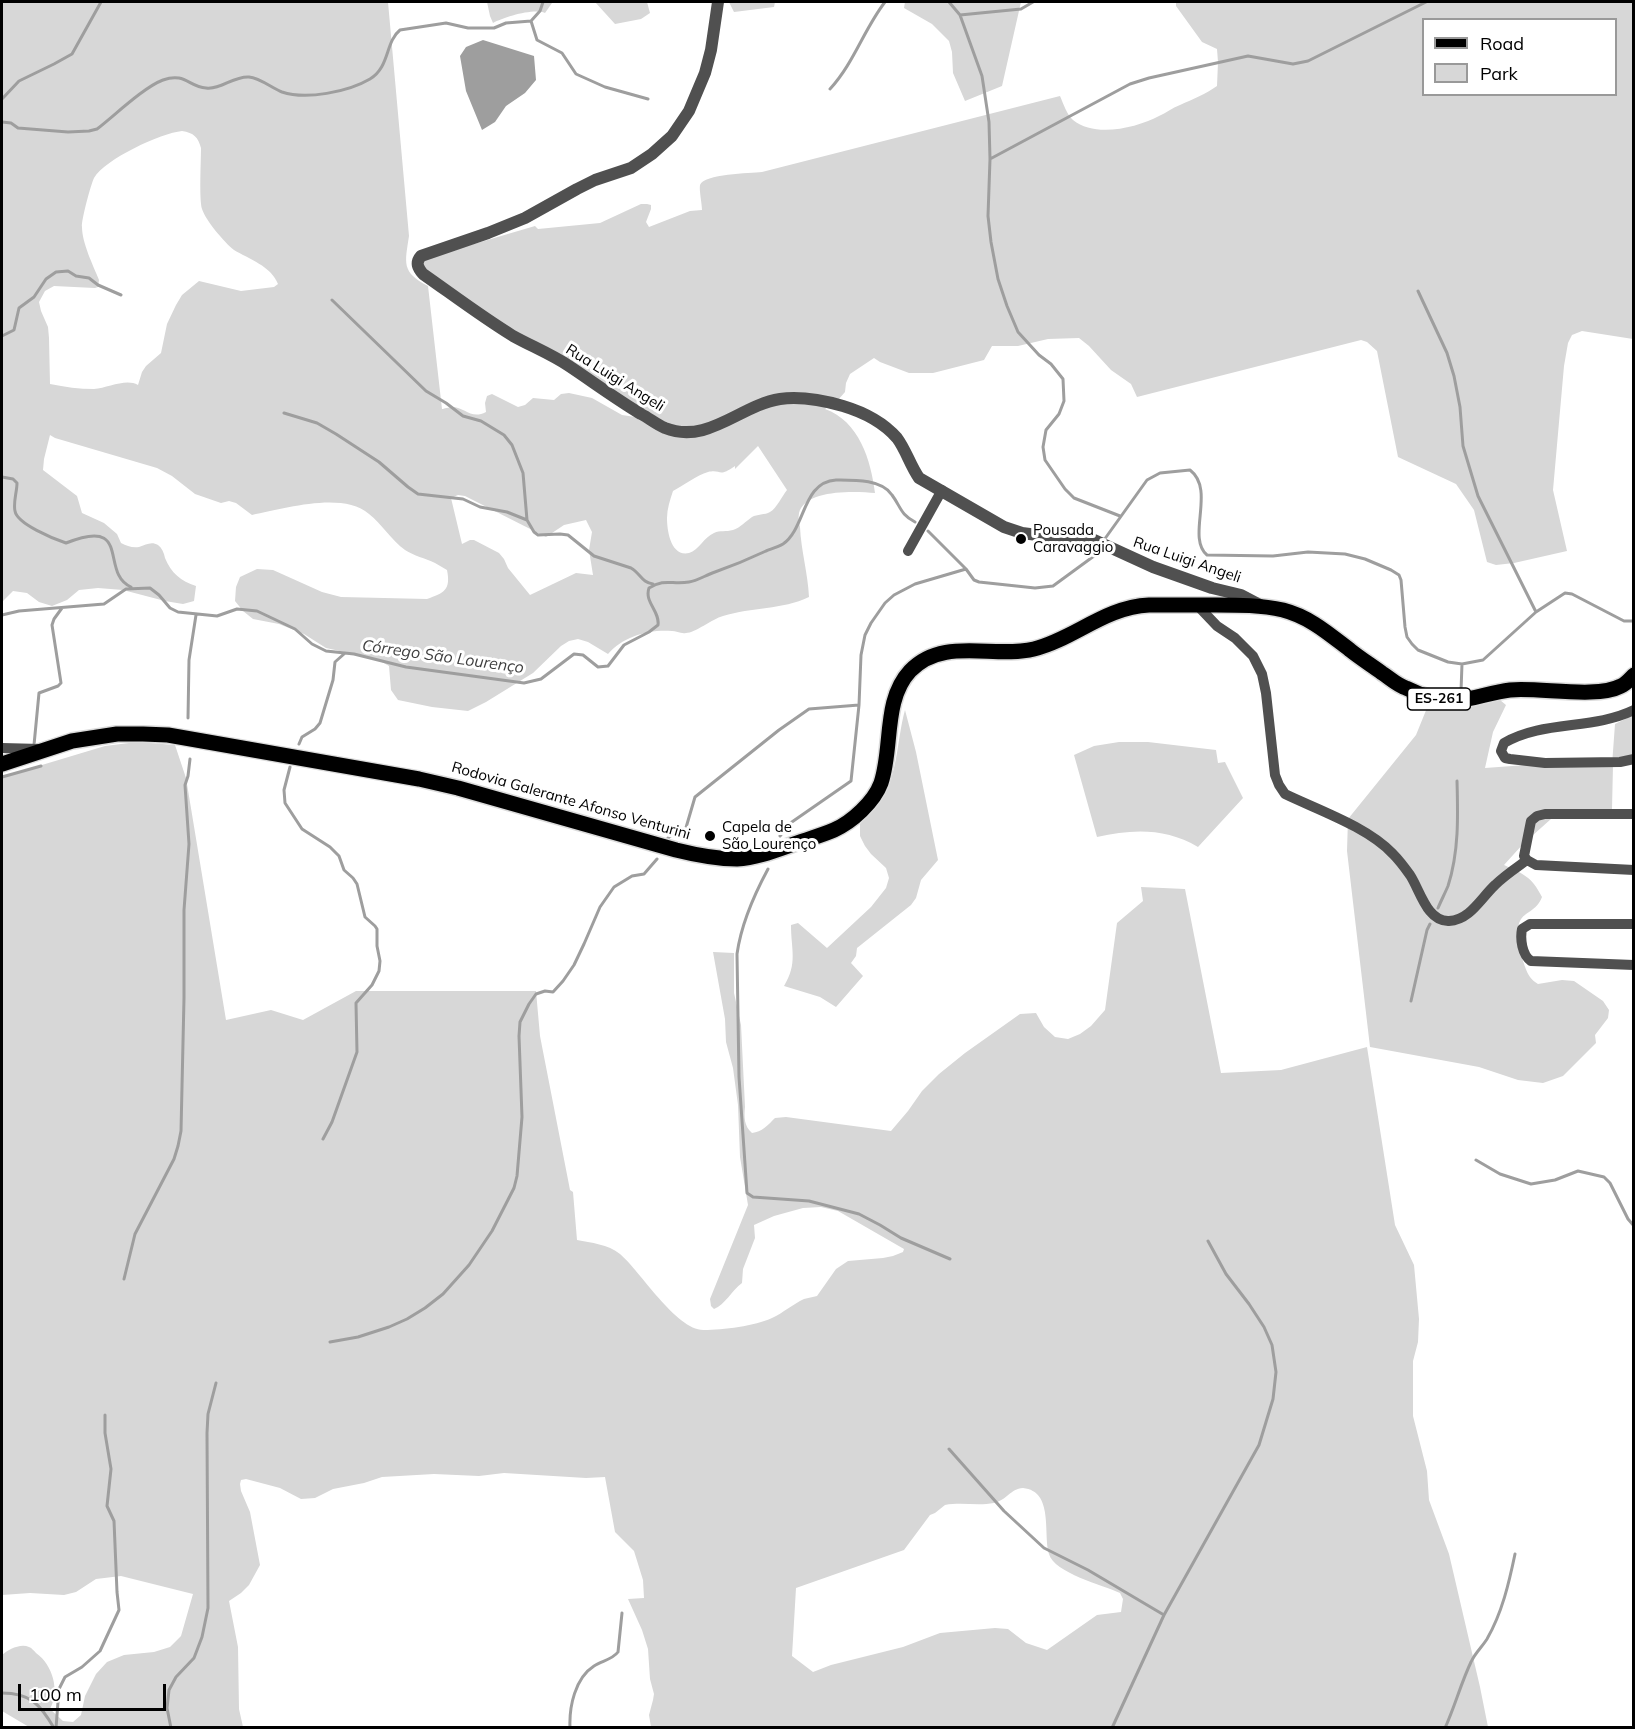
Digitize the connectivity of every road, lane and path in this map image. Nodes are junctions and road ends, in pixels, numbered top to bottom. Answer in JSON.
{"nodes":[{"id":1,"x":718,"y":2,"type":"edge"},
{"id":2,"x":942,"y":490,"type":"junction"},
{"id":3,"x":908,"y":551,"type":"dead end"},
{"id":4,"x":1197,"y":605,"type":"junction"},
{"id":5,"x":1263,"y":606,"type":"junction"},
{"id":6,"x":1634,"y":675,"type":"edge"},
{"id":7,"x":1634,"y":710,"type":"edge"},
{"id":8,"x":2,"y":748,"type":"edge"},
{"id":9,"x":47,"y":749,"type":"junction"},
{"id":10,"x":1634,"y":759,"type":"edge"},
{"id":11,"x":2,"y":764,"type":"edge"},
{"id":12,"x":1634,"y":814,"type":"edge"},
{"id":13,"x":1527,"y":860,"type":"junction"},
{"id":14,"x":1634,"y":870,"type":"edge"},
{"id":15,"x":1634,"y":924,"type":"edge"},
{"id":16,"x":1634,"y":965,"type":"edge"}],
"edges":[{"from":1,"to":2,"type":"street","name":"Rua Luigi Angeli"},
{"from":2,"to":3,"type":"street"},
{"from":2,"to":5,"type":"street","name":"Rua Luigi Angeli"},
{"from":4,"to":5,"type":"main road","name":"Rodovia Galerante Afonso Venturini","number":"ES-261"},
{"from":4,"to":9,"type":"main road","name":"Rodovia Galerante Afonso Venturini","number":"ES-261"},
{"from":4,"to":13,"type":"street"},
{"from":5,"to":6,"type":"main road","number":"ES-261"},
{"from":7,"to":10,"type":"street"},
{"from":8,"to":9,"type":"street"},
{"from":9,"to":11,"type":"main road","name":"Rodovia Galerante Afonso Venturini","number":"ES-261"},
{"from":12,"to":13,"type":"street"},
{"from":13,"to":14,"type":"street"},
{"from":15,"to":16,"type":"street"}]}
